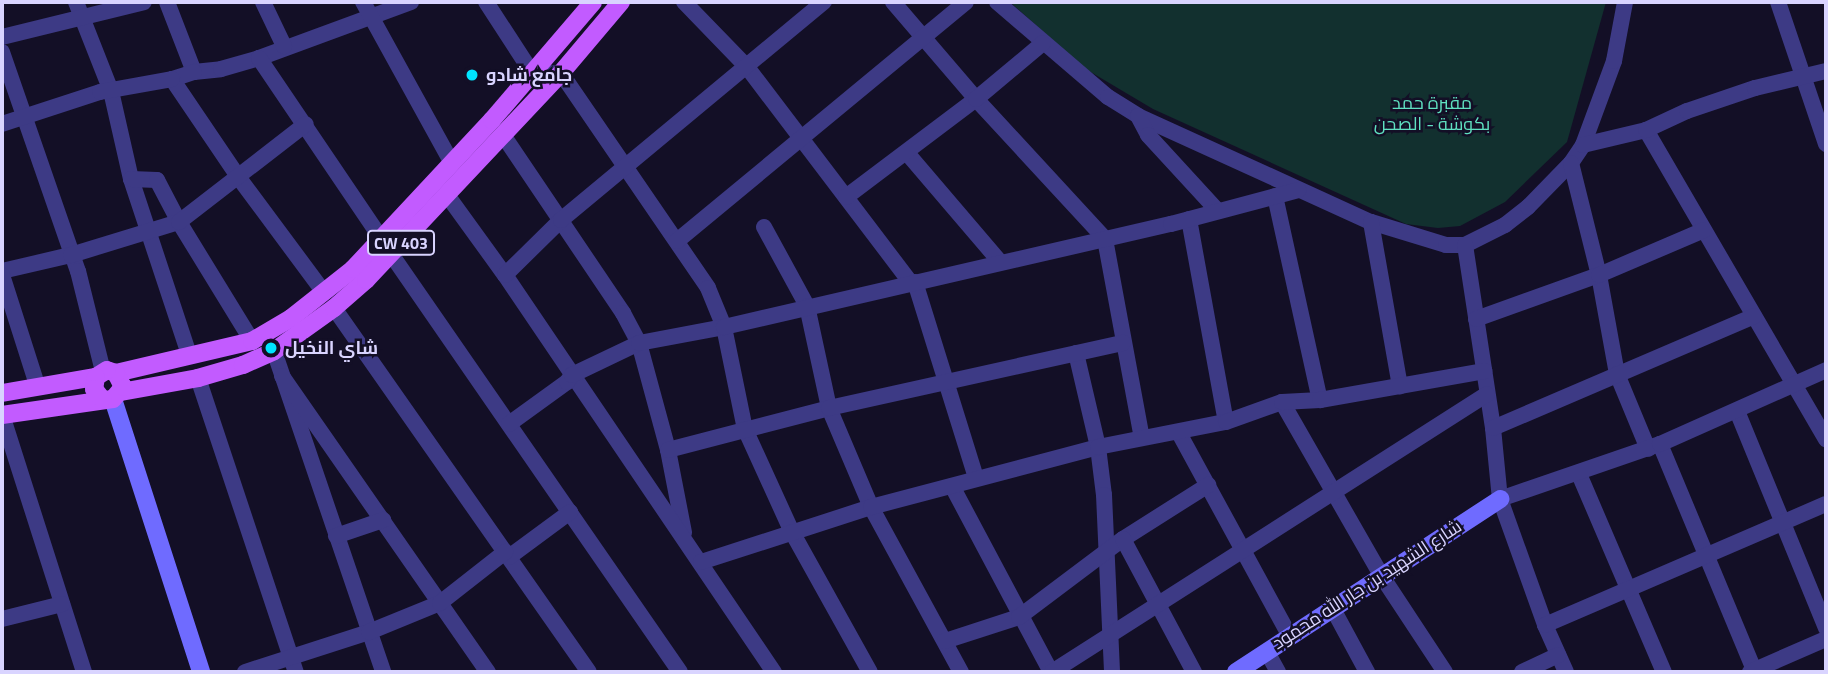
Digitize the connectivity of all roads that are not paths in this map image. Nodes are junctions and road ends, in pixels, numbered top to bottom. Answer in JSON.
{"nodes":[{"id":1,"x":76,"y":2,"type":"edge"},
{"id":2,"x":144,"y":2,"type":"edge"},
{"id":3,"x":167,"y":2,"type":"edge"},
{"id":4,"x":263,"y":2,"type":"edge"},
{"id":5,"x":363,"y":2,"type":"edge"},
{"id":6,"x":411,"y":2,"type":"edge"},
{"id":7,"x":486,"y":2,"type":"edge"},
{"id":8,"x":593,"y":2,"type":"edge"},
{"id":9,"x":621,"y":2,"type":"edge"},
{"id":10,"x":684,"y":2,"type":"edge"},
{"id":11,"x":824,"y":2,"type":"edge"},
{"id":12,"x":893,"y":2,"type":"edge"},
{"id":13,"x":966,"y":2,"type":"edge"},
{"id":14,"x":997,"y":2,"type":"edge"},
{"id":15,"x":1625,"y":2,"type":"edge"},
{"id":16,"x":1778,"y":2,"type":"edge"},
{"id":17,"x":82,"y":18,"type":"junction"},
{"id":18,"x":370,"y":19,"type":"junction"},
{"id":19,"x":924,"y":35,"type":"junction"},
{"id":20,"x":2,"y":37,"type":"edge"},
{"id":21,"x":1043,"y":43,"type":"junction"},
{"id":22,"x":284,"y":46,"type":"junction"},
{"id":23,"x":2,"y":52,"type":"edge"},
{"id":24,"x":259,"y":58,"type":"junction"},
{"id":25,"x":747,"y":67,"type":"junction"},
{"id":26,"x":1826,"y":71,"type":"edge"},
{"id":27,"x":194,"y":72,"type":"junction"},
{"id":28,"x":533,"y":74,"type":"junction"},
{"id":29,"x":561,"y":74,"type":"junction"},
{"id":30,"x":1803,"y":77,"type":"junction"},
{"id":31,"x":172,"y":79,"type":"junction"},
{"id":32,"x":111,"y":91,"type":"junction"},
{"id":33,"x":976,"y":99,"type":"junction"},
{"id":34,"x":1138,"y":116,"type":"junction"},
{"id":35,"x":22,"y":118,"type":"junction"},
{"id":36,"x":2,"y":124,"type":"edge"},
{"id":37,"x":306,"y":124,"type":"junction"},
{"id":38,"x":1646,"y":130,"type":"junction"},
{"id":39,"x":503,"y":135,"type":"junction"},
{"id":40,"x":801,"y":138,"type":"junction"},
{"id":41,"x":1826,"y":144,"type":"edge"},
{"id":42,"x":1583,"y":145,"type":"junction"},
{"id":43,"x":907,"y":153,"type":"junction"},
{"id":44,"x":452,"y":163,"type":"junction"},
{"id":45,"x":1572,"y":163,"type":"junction"},
{"id":46,"x":625,"y":166,"type":"junction"},
{"id":47,"x":239,"y":177,"type":"junction"},
{"id":48,"x":131,"y":179,"type":"junction"},
{"id":49,"x":1299,"y":190,"type":"junction"},
{"id":50,"x":447,"y":195,"type":"junction"},
{"id":51,"x":1275,"y":196,"type":"junction"},
{"id":52,"x":846,"y":197,"type":"junction"},
{"id":53,"x":1218,"y":211,"type":"junction"},
{"id":54,"x":1189,"y":219,"type":"junction"},
{"id":55,"x":561,"y":220,"type":"junction"},
{"id":56,"x":179,"y":222,"type":"junction"},
{"id":57,"x":1371,"y":222,"type":"junction"},
{"id":58,"x":764,"y":227,"type":"dead end"},
{"id":59,"x":1704,"y":230,"type":"junction"},
{"id":60,"x":149,"y":233,"type":"junction"},
{"id":61,"x":381,"y":238,"type":"junction"},
{"id":62,"x":1105,"y":239,"type":"junction"},
{"id":63,"x":677,"y":241,"type":"junction"},
{"id":64,"x":1465,"y":245,"type":"junction"},
{"id":65,"x":391,"y":254,"type":"junction"},
{"id":66,"x":71,"y":255,"type":"junction"},
{"id":67,"x":1000,"y":262,"type":"junction"},
{"id":68,"x":2,"y":273,"type":"edge"},
{"id":69,"x":505,"y":275,"type":"junction"},
{"id":70,"x":1599,"y":275,"type":"junction"},
{"id":71,"x":912,"y":282,"type":"junction"},
{"id":72,"x":323,"y":291,"type":"junction"},
{"id":73,"x":807,"y":306,"type":"junction"},
{"id":74,"x":334,"y":308,"type":"junction"},
{"id":75,"x":1754,"y":316,"type":"junction"},
{"id":76,"x":1476,"y":319,"type":"junction"},
{"id":77,"x":724,"y":327,"type":"junction"},
{"id":78,"x":252,"y":341,"type":"junction"},
{"id":79,"x":639,"y":343,"type":"junction"},
{"id":80,"x":1123,"y":343,"type":"junction"},
{"id":81,"x":274,"y":351,"type":"junction"},
{"id":82,"x":1076,"y":353,"type":"junction"},
{"id":83,"x":189,"y":355,"type":"junction"},
{"id":84,"x":1826,"y":370,"type":"edge"},
{"id":85,"x":1484,"y":371,"type":"junction"},
{"id":86,"x":105,"y":373,"type":"junction"},
{"id":87,"x":1617,"y":374,"type":"junction"},
{"id":88,"x":572,"y":375,"type":"junction"},
{"id":89,"x":282,"y":376,"type":"junction"},
{"id":90,"x":198,"y":378,"type":"junction"},
{"id":91,"x":944,"y":382,"type":"junction"},
{"id":92,"x":37,"y":385,"type":"junction"},
{"id":93,"x":1794,"y":385,"type":"junction"},
{"id":94,"x":1400,"y":386,"type":"junction"},
{"id":95,"x":2,"y":393,"type":"edge"},
{"id":96,"x":1487,"y":394,"type":"junction"},
{"id":97,"x":112,"y":397,"type":"junction"},
{"id":98,"x":1320,"y":400,"type":"junction"},
{"id":99,"x":1282,"y":402,"type":"junction"},
{"id":100,"x":829,"y":408,"type":"junction"},
{"id":101,"x":1737,"y":411,"type":"junction"},
{"id":102,"x":2,"y":415,"type":"edge"},
{"id":103,"x":1226,"y":422,"type":"junction"},
{"id":104,"x":509,"y":424,"type":"junction"},
{"id":105,"x":1493,"y":428,"type":"junction"},
{"id":106,"x":745,"y":429,"type":"junction"},
{"id":107,"x":1179,"y":433,"type":"junction"},
{"id":108,"x":1142,"y":438,"type":"junction"},
{"id":109,"x":1826,"y":439,"type":"edge"},
{"id":110,"x":1098,"y":447,"type":"junction"},
{"id":111,"x":1654,"y":447,"type":"junction"},
{"id":112,"x":668,"y":450,"type":"junction"},
{"id":113,"x":1579,"y":474,"type":"junction"},
{"id":114,"x":976,"y":478,"type":"junction"},
{"id":115,"x":1208,"y":485,"type":"junction"},
{"id":116,"x":952,"y":486,"type":"junction"},
{"id":117,"x":1333,"y":494,"type":"junction"},
{"id":118,"x":1500,"y":499,"type":"junction"},
{"id":119,"x":1826,"y":504,"type":"edge"},
{"id":120,"x":870,"y":507,"type":"junction"},
{"id":121,"x":570,"y":512,"type":"junction"},
{"id":122,"x":383,"y":520,"type":"junction"},
{"id":123,"x":1784,"y":522,"type":"junction"},
{"id":124,"x":792,"y":532,"type":"junction"},
{"id":125,"x":336,"y":536,"type":"junction"},
{"id":126,"x":1123,"y":539,"type":"junction"},
{"id":127,"x":686,"y":541,"type":"junction"},
{"id":128,"x":1107,"y":548,"type":"junction"},
{"id":129,"x":1243,"y":551,"type":"junction"},
{"id":130,"x":507,"y":554,"type":"junction"},
{"id":131,"x":1706,"y":556,"type":"junction"},
{"id":132,"x":701,"y":562,"type":"junction"},
{"id":133,"x":1381,"y":575,"type":"junction"},
{"id":134,"x":1628,"y":589,"type":"junction"},
{"id":135,"x":440,"y":603,"type":"junction"},
{"id":136,"x":62,"y":604,"type":"junction"},
{"id":137,"x":1159,"y":605,"type":"junction"},
{"id":138,"x":1333,"y":609,"type":"junction"},
{"id":139,"x":1019,"y":617,"type":"junction"},
{"id":140,"x":2,"y":620,"type":"edge"},
{"id":141,"x":1545,"y":625,"type":"junction"},
{"id":142,"x":1826,"y":628,"type":"edge"},
{"id":143,"x":369,"y":632,"type":"junction"},
{"id":144,"x":1110,"y":636,"type":"junction"},
{"id":145,"x":1290,"y":637,"type":"junction"},
{"id":146,"x":1826,"y":639,"type":"edge"},
{"id":147,"x":945,"y":641,"type":"junction"},
{"id":148,"x":1266,"y":652,"type":"junction"},
{"id":149,"x":1558,"y":655,"type":"junction"},
{"id":150,"x":293,"y":665,"type":"edge"},
{"id":151,"x":85,"y":672,"type":"edge"},
{"id":152,"x":201,"y":672,"type":"edge"},
{"id":153,"x":245,"y":672,"type":"edge"},
{"id":154,"x":383,"y":672,"type":"edge"},
{"id":155,"x":488,"y":672,"type":"edge"},
{"id":156,"x":589,"y":672,"type":"edge"},
{"id":157,"x":680,"y":672,"type":"edge"},
{"id":158,"x":774,"y":672,"type":"edge"},
{"id":159,"x":870,"y":672,"type":"edge"},
{"id":160,"x":961,"y":672,"type":"edge"},
{"id":161,"x":1051,"y":672,"type":"edge"},
{"id":162,"x":1112,"y":672,"type":"edge"},
{"id":163,"x":1194,"y":672,"type":"edge"},
{"id":164,"x":1236,"y":672,"type":"edge"},
{"id":165,"x":1278,"y":672,"type":"edge"},
{"id":166,"x":1367,"y":672,"type":"edge"},
{"id":167,"x":1446,"y":672,"type":"edge"},
{"id":168,"x":1522,"y":672,"type":"edge"},
{"id":169,"x":1566,"y":672,"type":"edge"},
{"id":170,"x":1664,"y":672,"type":"edge"},
{"id":171,"x":1753,"y":672,"type":"edge"}],
"edges":[{"from":1,"to":17,"type":"street"},
{"from":2,"to":17,"type":"street"},
{"from":3,"to":27,"type":"street"},
{"from":4,"to":22,"type":"street"},
{"from":5,"to":18,"type":"street"},
{"from":6,"to":18,"type":"street"},
{"from":7,"to":28,"type":"street"},
{"from":8,"to":28,"type":"main road","number":"CW 403"},
{"from":9,"to":29,"type":"main road","number":"CW 403"},
{"from":10,"to":25,"type":"street"},
{"from":11,"to":25,"type":"street"},
{"from":12,"to":19,"type":"street"},
{"from":13,"to":19,"type":"street"},
{"from":14,"to":21,"type":"street"},
{"from":15,"to":42,"type":"street"},
{"from":16,"to":30,"type":"street"},
{"from":17,"to":20,"type":"street"},
{"from":17,"to":32,"type":"street"},
{"from":18,"to":22,"type":"street"},
{"from":18,"to":44,"type":"street"},
{"from":19,"to":33,"type":"street"},
{"from":19,"to":40,"type":"street"},
{"from":21,"to":33,"type":"street"},
{"from":21,"to":34,"type":"street"},
{"from":22,"to":24,"type":"street"},
{"from":23,"to":35,"type":"street"},
{"from":24,"to":27,"type":"street"},
{"from":24,"to":37,"type":"street"},
{"from":25,"to":40,"type":"street"},
{"from":25,"to":46,"type":"street"},
{"from":26,"to":30,"type":"street"},
{"from":27,"to":31,"type":"street"},
{"from":28,"to":29,"type":"street"},
{"from":28,"to":44,"type":"main road","number":"CW 403"},
{"from":29,"to":39,"type":"main road","number":"CW 403"},
{"from":29,"to":46,"type":"street"},
{"from":30,"to":38,"type":"street"},
{"from":30,"to":41,"type":"street"},
{"from":31,"to":32,"type":"street"},
{"from":31,"to":47,"type":"street"},
{"from":32,"to":35,"type":"street"},
{"from":32,"to":48,"type":"street"},
{"from":33,"to":43,"type":"street"},
{"from":33,"to":62,"type":"street"},
{"from":34,"to":49,"type":"street"},
{"from":34,"to":53,"type":"street"},
{"from":35,"to":36,"type":"street"},
{"from":35,"to":66,"type":"street"},
{"from":37,"to":47,"type":"street"},
{"from":37,"to":61,"type":"street"},
{"from":38,"to":42,"type":"street"},
{"from":38,"to":59,"type":"street"},
{"from":39,"to":50,"type":"main road","number":"CW 403"},
{"from":39,"to":55,"type":"street"},
{"from":40,"to":52,"type":"street"},
{"from":40,"to":63,"type":"street"},
{"from":42,"to":45,"type":"street"},
{"from":43,"to":52,"type":"street"},
{"from":43,"to":67,"type":"street"},
{"from":44,"to":61,"type":"main road","number":"CW 403"},
{"from":45,"to":64,"type":"street"},
{"from":45,"to":70,"type":"street"},
{"from":46,"to":55,"type":"street"},
{"from":46,"to":63,"type":"street"},
{"from":47,"to":56,"type":"street"},
{"from":47,"to":72,"type":"street"},
{"from":48,"to":56,"type":"street"},
{"from":48,"to":60,"type":"street"},
{"from":49,"to":51,"type":"street"},
{"from":49,"to":57,"type":"street"},
{"from":50,"to":65,"type":"main road","number":"CW 403"},
{"from":50,"to":69,"type":"street"},
{"from":51,"to":53,"type":"street"},
{"from":51,"to":98,"type":"street"},
{"from":52,"to":71,"type":"street"},
{"from":53,"to":54,"type":"street"},
{"from":54,"to":62,"type":"street"},
{"from":54,"to":103,"type":"street"},
{"from":55,"to":69,"type":"street"},
{"from":55,"to":79,"type":"street"},
{"from":56,"to":60,"type":"street"},
{"from":56,"to":78,"type":"street"},
{"from":57,"to":64,"type":"street"},
{"from":57,"to":94,"type":"street"},
{"from":58,"to":73,"type":"street"},
{"from":59,"to":70,"type":"street"},
{"from":59,"to":75,"type":"street"},
{"from":60,"to":66,"type":"street"},
{"from":60,"to":83,"type":"street"},
{"from":61,"to":72,"type":"main road","number":"CW 403"},
{"from":62,"to":67,"type":"street"},
{"from":62,"to":80,"type":"street"},
{"from":63,"to":77,"type":"street"},
{"from":64,"to":76,"type":"street"},
{"from":65,"to":74,"type":"main road","number":"CW 403"},
{"from":65,"to":104,"type":"street"},
{"from":66,"to":68,"type":"street"},
{"from":66,"to":86,"type":"street"},
{"from":67,"to":71,"type":"street"},
{"from":68,"to":92,"type":"street"},
{"from":69,"to":88,"type":"street"},
{"from":70,"to":76,"type":"street"},
{"from":70,"to":87,"type":"street"},
{"from":71,"to":73,"type":"street"},
{"from":71,"to":91,"type":"street"},
{"from":72,"to":78,"type":"main road","number":"CW 403"},
{"from":73,"to":77,"type":"street"},
{"from":73,"to":100,"type":"street"},
{"from":74,"to":81,"type":"main road","number":"CW 403"},
{"from":74,"to":130,"type":"street"},
{"from":75,"to":87,"type":"street"},
{"from":75,"to":93,"type":"street"},
{"from":76,"to":85,"type":"street"},
{"from":77,"to":79,"type":"street"},
{"from":77,"to":106,"type":"street"},
{"from":78,"to":83,"type":"main road","number":"CW 403"},
{"from":79,"to":88,"type":"street"},
{"from":79,"to":112,"type":"street"},
{"from":80,"to":82,"type":"street"},
{"from":80,"to":108,"type":"street"},
{"from":81,"to":89,"type":"street"},
{"from":81,"to":90,"type":"main road","number":"CW 403"},
{"from":82,"to":91,"type":"street"},
{"from":82,"to":110,"type":"street"},
{"from":83,"to":86,"type":"main road","number":"CW 403"},
{"from":84,"to":93,"type":"street"},
{"from":85,"to":94,"type":"street"},
{"from":85,"to":96,"type":"street"},
{"from":86,"to":92,"type":"main road","number":"CW 403"},
{"from":86,"to":97,"type":"main road"},
{"from":86,"to":97,"type":"main road"},
{"from":87,"to":105,"type":"street"},
{"from":87,"to":111,"type":"street"},
{"from":88,"to":104,"type":"street"},
{"from":88,"to":127,"type":"street"},
{"from":89,"to":122,"type":"street"},
{"from":89,"to":125,"type":"street"},
{"from":90,"to":97,"type":"main road","number":"CW 403"},
{"from":90,"to":150,"type":"street"},
{"from":91,"to":100,"type":"street"},
{"from":91,"to":114,"type":"street"},
{"from":92,"to":95,"type":"main road","number":"CW 403"},
{"from":93,"to":101,"type":"street"},
{"from":93,"to":109,"type":"street"},
{"from":94,"to":98,"type":"street"},
{"from":96,"to":105,"type":"street"},
{"from":96,"to":117,"type":"street"},
{"from":97,"to":102,"type":"main road","number":"CW 403"},
{"from":97,"to":152,"type":"street"},
{"from":98,"to":99,"type":"street"},
{"from":99,"to":103,"type":"street"},
{"from":99,"to":117,"type":"street"},
{"from":100,"to":106,"type":"street"},
{"from":100,"to":120,"type":"street"},
{"from":101,"to":111,"type":"street"},
{"from":101,"to":123,"type":"street"},
{"from":102,"to":136,"type":"street"},
{"from":103,"to":107,"type":"street"},
{"from":104,"to":121,"type":"street"},
{"from":105,"to":118,"type":"street"},
{"from":106,"to":112,"type":"street"},
{"from":106,"to":124,"type":"street"},
{"from":107,"to":108,"type":"street"},
{"from":107,"to":115,"type":"street"},
{"from":108,"to":110,"type":"street"},
{"from":110,"to":114,"type":"street"},
{"from":110,"to":128,"type":"street"},
{"from":111,"to":113,"type":"street"},
{"from":111,"to":131,"type":"street"},
{"from":112,"to":127,"type":"street"},
{"from":113,"to":118,"type":"street"},
{"from":113,"to":134,"type":"street"},
{"from":114,"to":116,"type":"street"},
{"from":115,"to":126,"type":"street"},
{"from":115,"to":129,"type":"street"},
{"from":116,"to":120,"type":"street"},
{"from":116,"to":139,"type":"street"},
{"from":117,"to":129,"type":"street"},
{"from":117,"to":133,"type":"street"},
{"from":118,"to":133,"type":"street","name":"شارع الشهيد بن جار الله محمود"},
{"from":118,"to":141,"type":"street"},
{"from":119,"to":123,"type":"street"},
{"from":120,"to":124,"type":"street"},
{"from":120,"to":147,"type":"street"},
{"from":121,"to":130,"type":"street"},
{"from":121,"to":157,"type":"street"},
{"from":122,"to":125,"type":"street"},
{"from":122,"to":135,"type":"street"},
{"from":123,"to":131,"type":"street"},
{"from":123,"to":142,"type":"street"},
{"from":124,"to":132,"type":"street"},
{"from":124,"to":159,"type":"street"},
{"from":125,"to":143,"type":"street"},
{"from":126,"to":128,"type":"street"},
{"from":126,"to":137,"type":"street"},
{"from":127,"to":132,"type":"street"},
{"from":128,"to":139,"type":"street"},
{"from":128,"to":144,"type":"street"},
{"from":129,"to":137,"type":"street"},
{"from":129,"to":145,"type":"street"},
{"from":130,"to":135,"type":"street"},
{"from":130,"to":156,"type":"street"},
{"from":131,"to":134,"type":"street"},
{"from":131,"to":171,"type":"street"},
{"from":132,"to":158,"type":"street"},
{"from":133,"to":138,"type":"street","name":"شارع الشهيد بن جار الله محمود"},
{"from":133,"to":167,"type":"street"},
{"from":134,"to":141,"type":"street"},
{"from":134,"to":170,"type":"street"},
{"from":135,"to":143,"type":"street"},
{"from":135,"to":155,"type":"street"},
{"from":136,"to":140,"type":"street"},
{"from":136,"to":151,"type":"street"},
{"from":137,"to":144,"type":"street"},
{"from":137,"to":163,"type":"street"},
{"from":138,"to":145,"type":"street","name":"شارع الشهيد بن جار الله محمود"},
{"from":138,"to":166,"type":"street"},
{"from":139,"to":147,"type":"street"},
{"from":139,"to":161,"type":"street"},
{"from":141,"to":149,"type":"street"},
{"from":143,"to":150,"type":"street"},
{"from":143,"to":154,"type":"street"},
{"from":144,"to":161,"type":"street"},
{"from":144,"to":162,"type":"street"},
{"from":145,"to":148,"type":"street","name":"شارع الشهيد بن جار الله محمود"},
{"from":146,"to":171,"type":"street"},
{"from":147,"to":160,"type":"street"},
{"from":148,"to":164,"type":"street","name":"شارع الشهيد بن جار الله محمود"},
{"from":148,"to":165,"type":"street"},
{"from":149,"to":168,"type":"street"},
{"from":149,"to":169,"type":"street"},
{"from":150,"to":153,"type":"street"}]}
